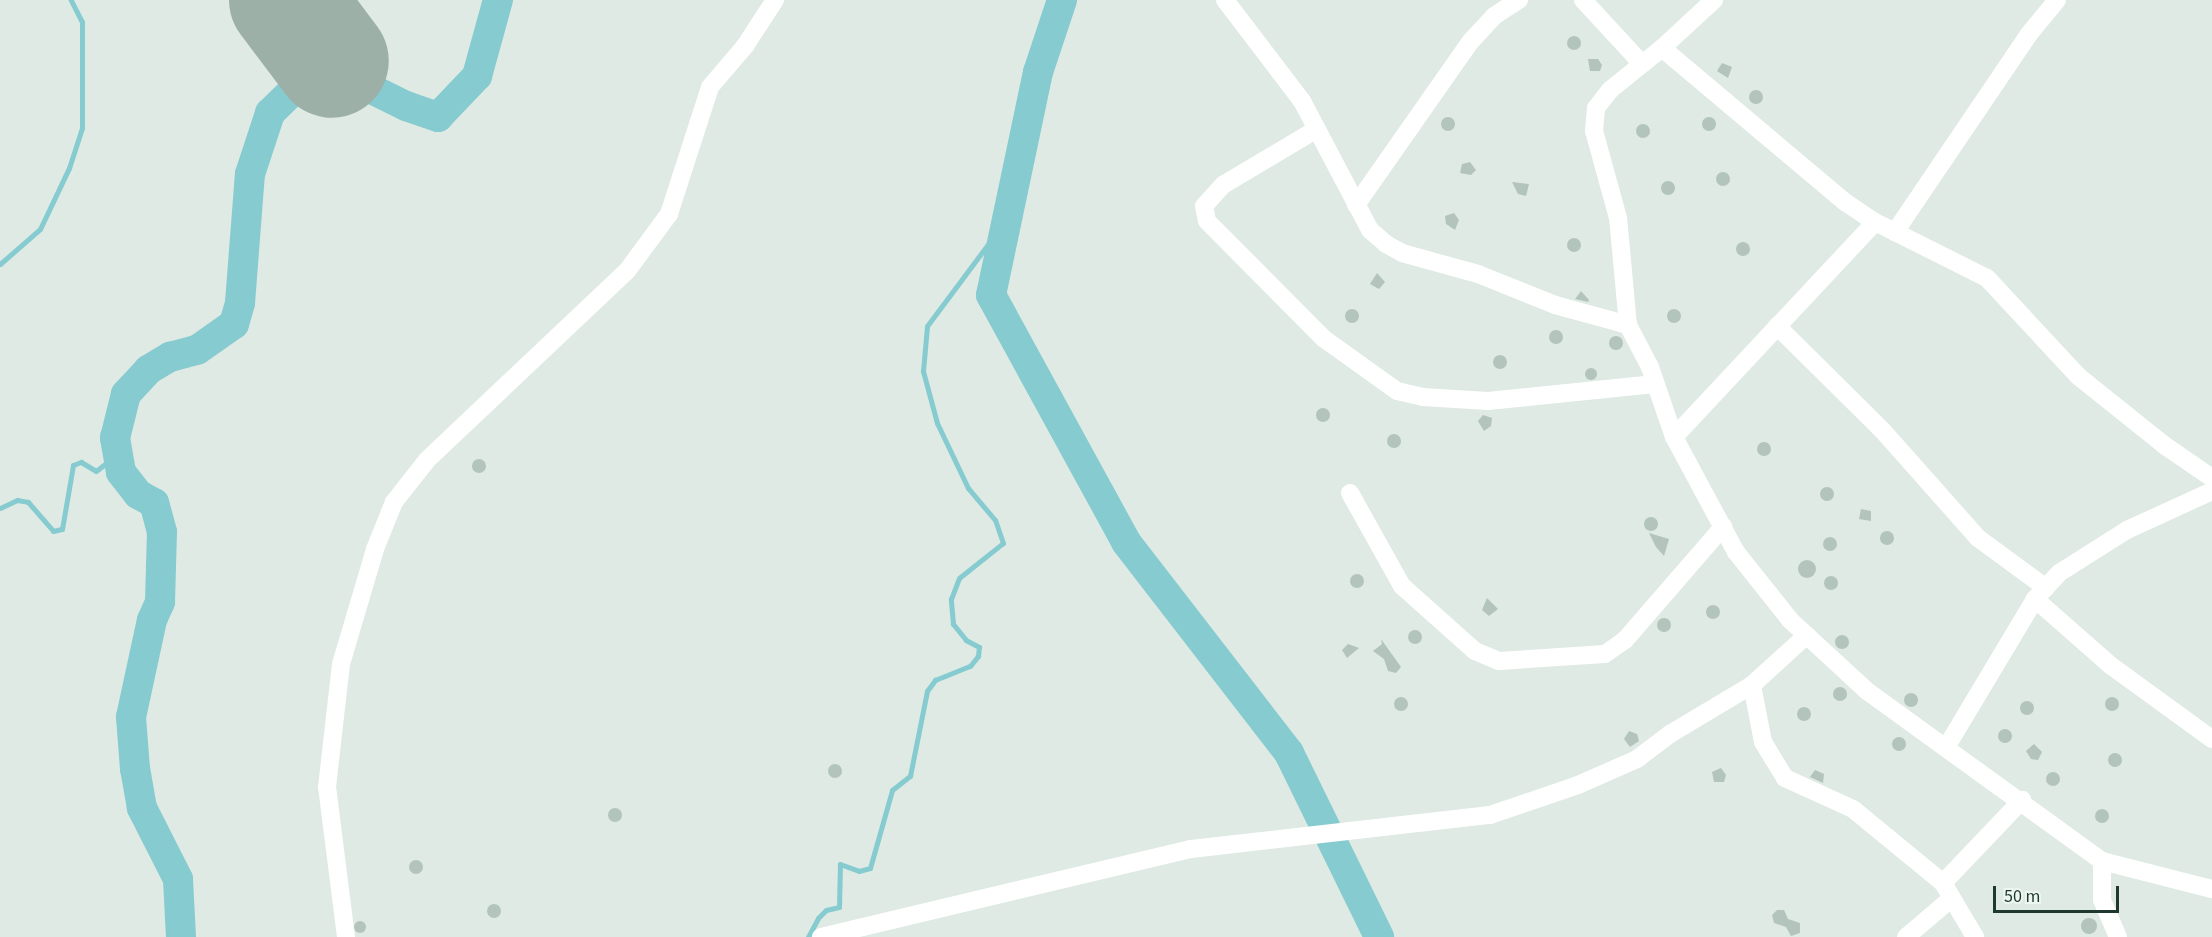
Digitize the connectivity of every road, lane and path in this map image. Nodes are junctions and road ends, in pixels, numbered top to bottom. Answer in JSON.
{"nodes":[{"id":1,"x":775,"y":0,"type":"edge"},
{"id":2,"x":1225,"y":0,"type":"edge"},
{"id":3,"x":1519,"y":0,"type":"edge"},
{"id":4,"x":1584,"y":0,"type":"edge"},
{"id":5,"x":1714,"y":0,"type":"edge"},
{"id":6,"x":2057,"y":0,"type":"edge"},
{"id":7,"x":1662,"y":48,"type":"junction"},
{"id":8,"x":1642,"y":64,"type":"junction"},
{"id":9,"x":1317,"y":129,"type":"junction"},
{"id":10,"x":1356,"y":205,"type":"junction"},
{"id":11,"x":1875,"y":222,"type":"junction"},
{"id":12,"x":1895,"y":232,"type":"junction"},
{"id":13,"x":1628,"y":325,"type":"junction"},
{"id":14,"x":1778,"y":326,"type":"junction"},
{"id":15,"x":1655,"y":384,"type":"junction"},
{"id":16,"x":1674,"y":437,"type":"junction"},
{"id":17,"x":2212,"y":478,"type":"edge"},
{"id":18,"x":2212,"y":491,"type":"edge"},
{"id":19,"x":1350,"y":493,"type":"dead end"},
{"id":20,"x":1723,"y":527,"type":"junction"},
{"id":21,"x":2041,"y":593,"type":"junction"},
{"id":22,"x":1806,"y":635,"type":"junction"},
{"id":23,"x":1752,"y":685,"type":"junction"},
{"id":24,"x":2212,"y":740,"type":"edge"},
{"id":25,"x":1947,"y":746,"type":"junction"},
{"id":26,"x":2022,"y":800,"type":"junction"},
{"id":27,"x":2102,"y":861,"type":"junction"},
{"id":28,"x":2212,"y":889,"type":"edge"},
{"id":29,"x":1947,"y":891,"type":"junction"},
{"id":30,"x":346,"y":937,"type":"edge"},
{"id":31,"x":821,"y":937,"type":"edge"},
{"id":32,"x":1906,"y":937,"type":"edge"},
{"id":33,"x":1975,"y":937,"type":"edge"},
{"id":34,"x":2118,"y":937,"type":"edge"}],
"edges":[{"from":1,"to":30,"type":"street"},
{"from":2,"to":9,"type":"street"},
{"from":3,"to":10,"type":"street"},
{"from":4,"to":8,"type":"street"},
{"from":5,"to":7,"type":"street"},
{"from":6,"to":12,"type":"street"},
{"from":7,"to":8,"type":"street"},
{"from":7,"to":11,"type":"street"},
{"from":8,"to":13,"type":"street"},
{"from":9,"to":10,"type":"street"},
{"from":9,"to":15,"type":"street"},
{"from":10,"to":13,"type":"street"},
{"from":11,"to":12,"type":"street"},
{"from":11,"to":14,"type":"street"},
{"from":12,"to":17,"type":"street"},
{"from":13,"to":15,"type":"street"},
{"from":14,"to":16,"type":"street"},
{"from":14,"to":21,"type":"street"},
{"from":15,"to":16,"type":"street"},
{"from":16,"to":20,"type":"street"},
{"from":18,"to":21,"type":"street"},
{"from":19,"to":20,"type":"street"},
{"from":20,"to":22,"type":"street"},
{"from":21,"to":24,"type":"street"},
{"from":21,"to":25,"type":"street"},
{"from":22,"to":23,"type":"street"},
{"from":22,"to":25,"type":"street"},
{"from":23,"to":29,"type":"street"},
{"from":23,"to":31,"type":"street"},
{"from":25,"to":26,"type":"street"},
{"from":26,"to":27,"type":"street"},
{"from":26,"to":29,"type":"street"},
{"from":27,"to":28,"type":"street"},
{"from":27,"to":34,"type":"street"},
{"from":29,"to":32,"type":"street"},
{"from":29,"to":33,"type":"street"}]}
